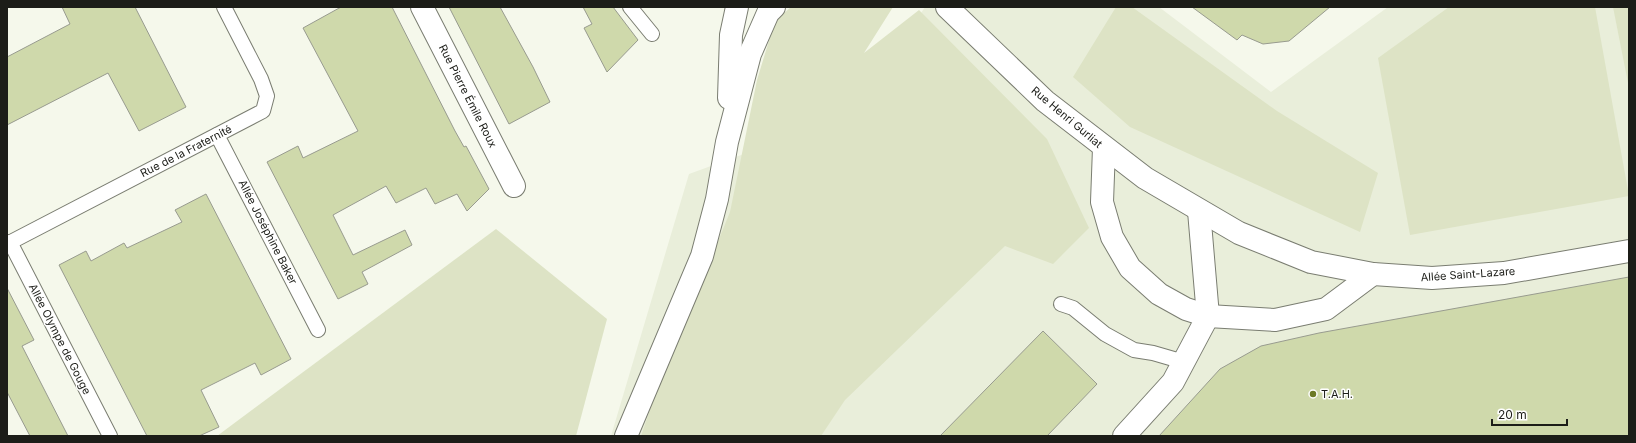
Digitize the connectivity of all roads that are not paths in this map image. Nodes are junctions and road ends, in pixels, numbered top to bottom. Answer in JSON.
{"nodes":[{"id":1,"x":224,"y":7,"type":"edge"},
{"id":2,"x":422,"y":7,"type":"edge"},
{"id":3,"x":630,"y":7,"type":"edge"},
{"id":4,"x":736,"y":7,"type":"edge"},
{"id":5,"x":774,"y":7,"type":"edge"},
{"id":6,"x":947,"y":7,"type":"edge"},
{"id":7,"x":652,"y":34,"type":"dead end"},
{"id":8,"x":217,"y":135,"type":"junction"},
{"id":9,"x":728,"y":138,"type":"junction"},
{"id":10,"x":1104,"y":148,"type":"junction"},
{"id":11,"x":514,"y":186,"type":"dead end"},
{"id":12,"x":1199,"y":211,"type":"junction"},
{"id":13,"x":9,"y":243,"type":"edge"},
{"id":14,"x":1629,"y":251,"type":"edge"},
{"id":15,"x":1373,"y":274,"type":"junction"},
{"id":16,"x":1061,"y":304,"type":"dead end"},
{"id":17,"x":1208,"y":316,"type":"junction"},
{"id":18,"x":318,"y":330,"type":"dead end"},
{"id":19,"x":1184,"y":362,"type":"junction"},
{"id":20,"x":110,"y":436,"type":"edge"},
{"id":21,"x":626,"y":436,"type":"edge"},
{"id":22,"x":1124,"y":436,"type":"edge"}],
"edges":[{"from":1,"to":8,"type":"lane","name":"Rue de la Fraternité"},
{"from":2,"to":11,"type":"street","name":"Rue Pierre Émile Roux"},
{"from":3,"to":7,"type":"lane"},
{"from":4,"to":9,"type":"street"},
{"from":5,"to":9,"type":"street"},
{"from":6,"to":10,"type":"street","name":"Rue Henri Gurliat"},
{"from":8,"to":13,"type":"lane","name":"Rue de la Fraternité"},
{"from":8,"to":18,"type":"lane","name":"Allée Joséphine Baker"},
{"from":9,"to":21,"type":"street"},
{"from":10,"to":12,"type":"street","name":"Rue Henri Gurliat"},
{"from":10,"to":17,"type":"street"},
{"from":12,"to":15,"type":"street","name":"Allée Saint-Lazare"},
{"from":12,"to":17,"type":"street"},
{"from":13,"to":20,"type":"lane","name":"Allée Olympe de Gouge"},
{"from":14,"to":15,"type":"street","name":"Allée Saint-Lazare"},
{"from":15,"to":17,"type":"street"},
{"from":16,"to":19,"type":"lane"},
{"from":17,"to":19,"type":"street"},
{"from":19,"to":22,"type":"street"}]}
